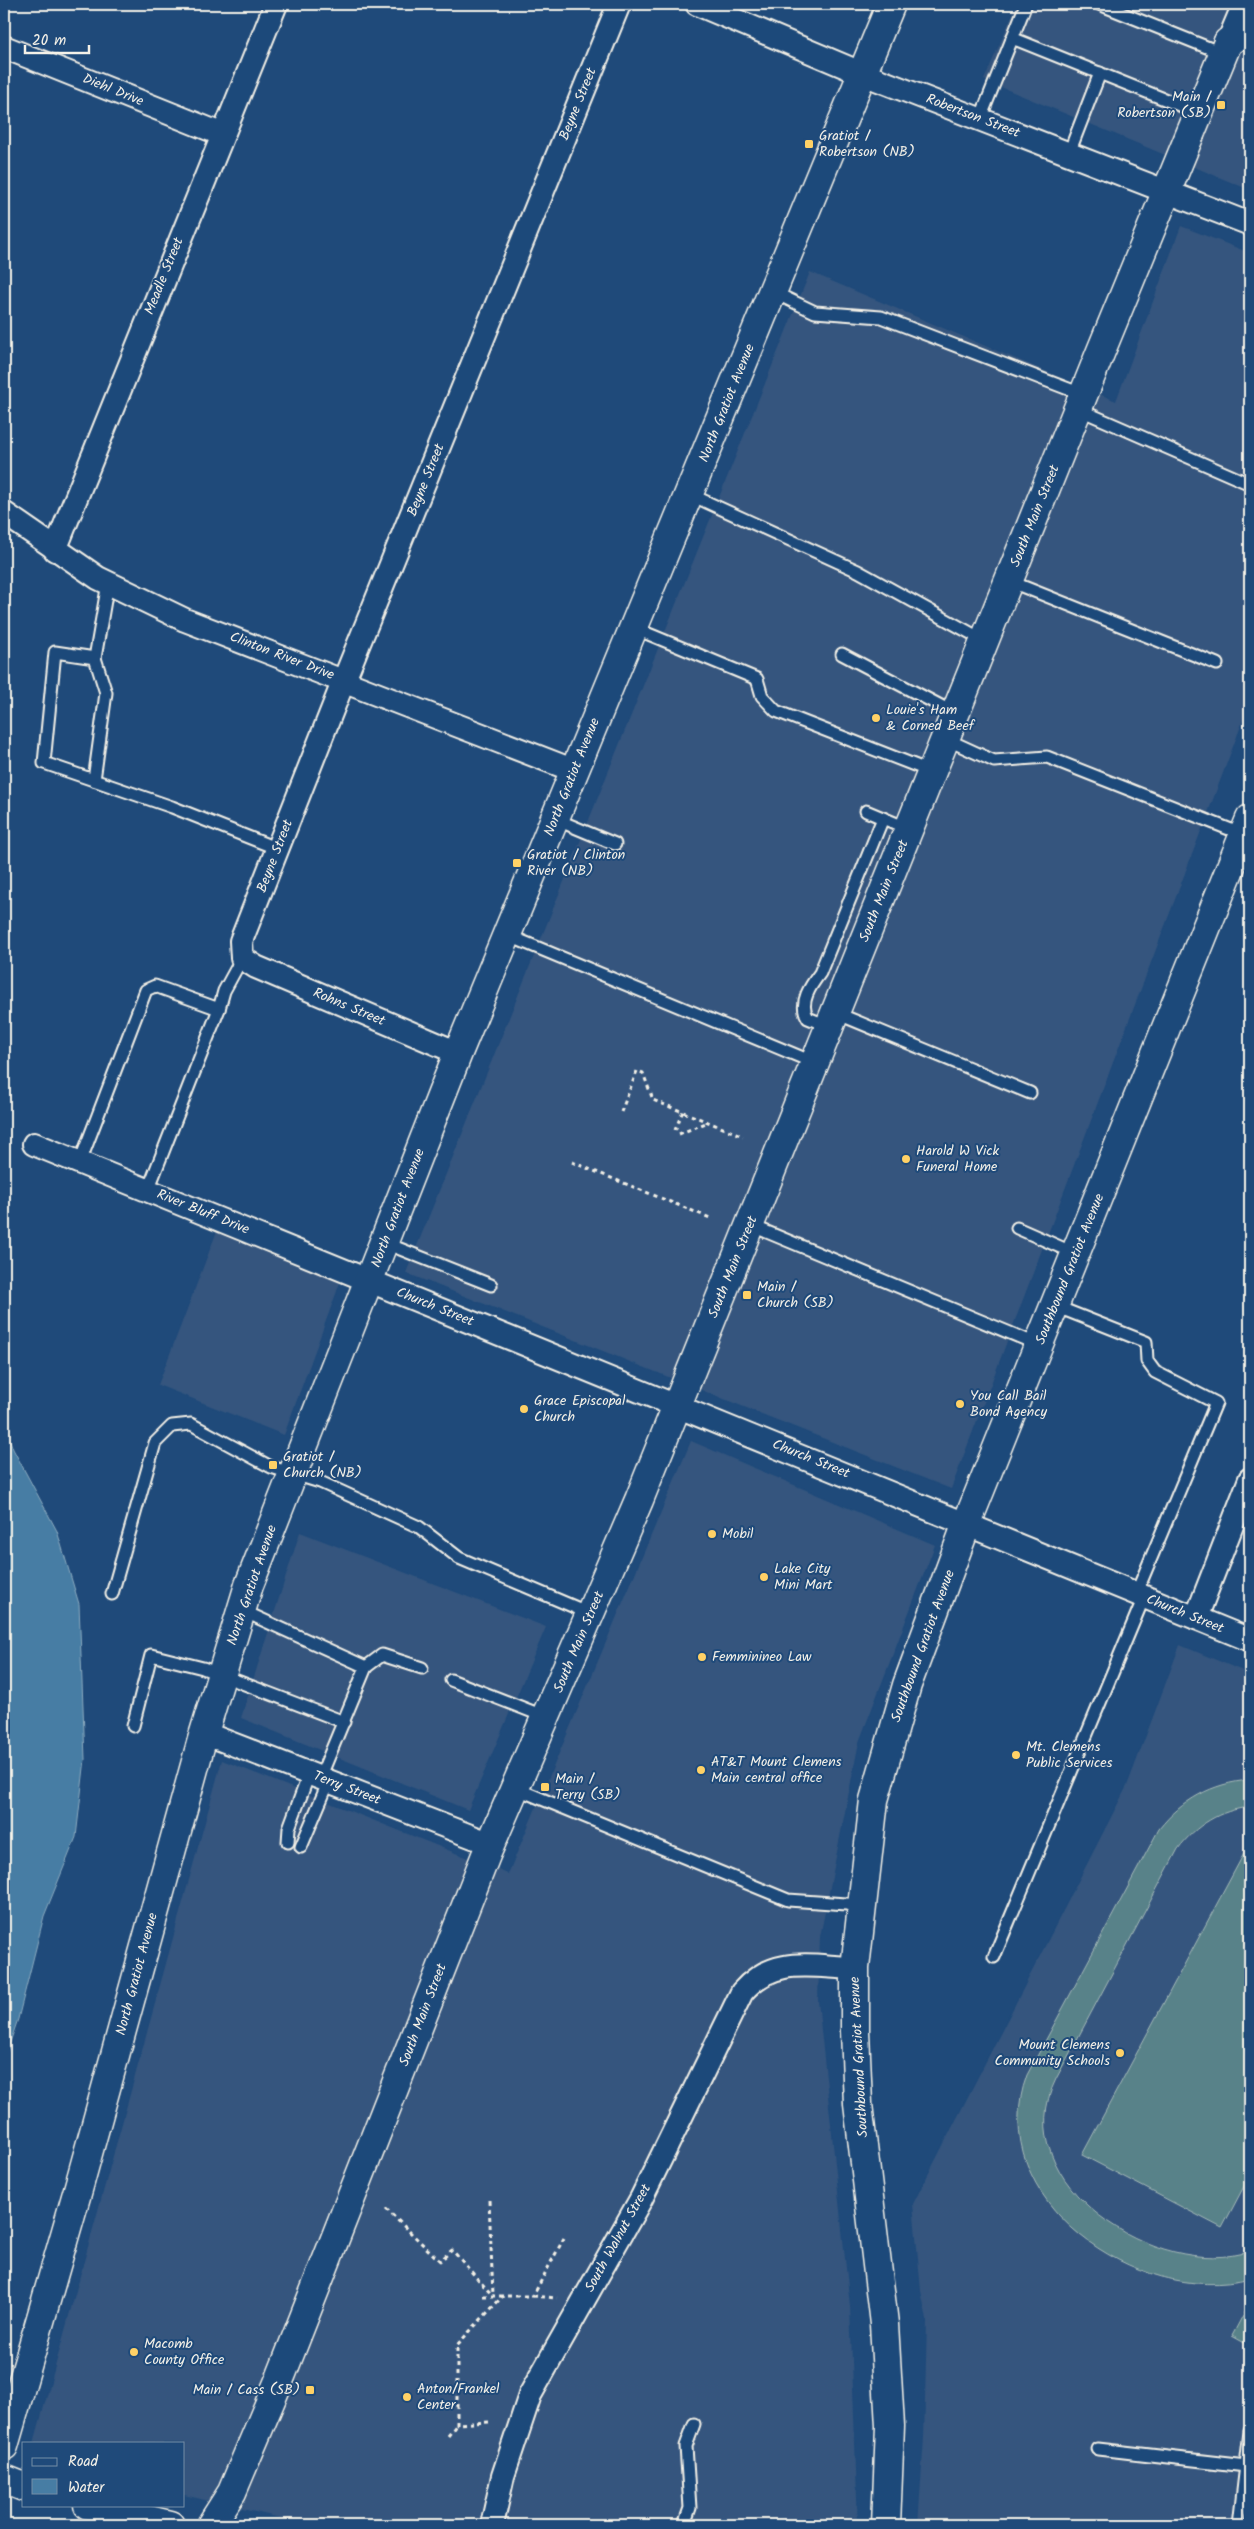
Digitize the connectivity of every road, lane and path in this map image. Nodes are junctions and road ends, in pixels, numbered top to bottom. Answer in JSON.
{"nodes":[{"id":1,"x":276,"y":4,"type":"edge"},
{"id":2,"x":619,"y":4,"type":"edge"},
{"id":3,"x":697,"y":4,"type":"edge"},
{"id":4,"x":891,"y":4,"type":"edge"},
{"id":5,"x":1026,"y":4,"type":"edge"},
{"id":6,"x":1099,"y":4,"type":"edge"},
{"id":7,"x":1244,"y":4,"type":"edge"},
{"id":8,"x":1012,"y":38,"type":"junction"},
{"id":9,"x":1234,"y":41,"type":"edge"},
{"id":10,"x":4,"y":47,"type":"edge"},
{"id":11,"x":1100,"y":73,"type":"junction"},
{"id":12,"x":863,"y":74,"type":"junction"},
{"id":13,"x":1199,"y":113,"type":"junction"},
{"id":14,"x":980,"y":119,"type":"junction"},
{"id":15,"x":222,"y":134,"type":"junction"},
{"id":16,"x":1069,"y":153,"type":"junction"},
{"id":17,"x":1166,"y":190,"type":"junction"},
{"id":18,"x":1250,"y":224,"type":"edge"},
{"id":19,"x":773,"y":292,"type":"junction"},
{"id":20,"x":1081,"y":402,"type":"junction"},
{"id":21,"x":1250,"y":484,"type":"edge"},
{"id":22,"x":689,"y":494,"type":"junction"},
{"id":23,"x":4,"y":513,"type":"edge"},
{"id":24,"x":55,"y":550,"type":"junction"},
{"id":25,"x":1009,"y":580,"type":"junction"},
{"id":26,"x":108,"y":583,"type":"junction"},
{"id":27,"x":634,"y":628,"type":"junction"},
{"id":28,"x":985,"y":641,"type":"junction"},
{"id":29,"x":842,"y":654,"type":"dead end"},
{"id":30,"x":95,"y":658,"type":"junction"},
{"id":31,"x":1217,"y":664,"type":"dead end"},
{"id":32,"x":344,"y":680,"type":"junction"},
{"id":33,"x":956,"y":714,"type":"junction"},
{"id":34,"x":946,"y":740,"type":"junction"},
{"id":35,"x":575,"y":771,"type":"junction"},
{"id":36,"x":932,"y":772,"type":"junction"},
{"id":37,"x":94,"y":780,"type":"junction"},
{"id":38,"x":866,"y":811,"type":"dead end"},
{"id":39,"x":883,"y":818,"type":"junction"},
{"id":40,"x":555,"y":819,"type":"junction"},
{"id":41,"x":1247,"y":827,"type":"edge"},
{"id":42,"x":909,"y":829,"type":"junction"},
{"id":43,"x":615,"y":844,"type":"dead end"},
{"id":44,"x":278,"y":849,"type":"junction"},
{"id":45,"x":507,"y":935,"type":"junction"},
{"id":46,"x":242,"y":958,"type":"junction"},
{"id":47,"x":219,"y":1009,"type":"junction"},
{"id":48,"x":833,"y":1020,"type":"junction"},
{"id":49,"x":458,"y":1054,"type":"junction"},
{"id":50,"x":816,"y":1064,"type":"junction"},
{"id":51,"x":1030,"y":1094,"type":"dead end"},
{"id":52,"x":682,"y":1111,"type":"junction"},
{"id":53,"x":621,"y":1112,"type":"dead end"},
{"id":54,"x":709,"y":1122,"type":"junction"},
{"id":55,"x":684,"y":1132,"type":"junction"},
{"id":56,"x":679,"y":1134,"type":"dead end"},
{"id":57,"x":743,"y":1136,"type":"dead end"},
{"id":58,"x":34,"y":1144,"type":"dead end"},
{"id":59,"x":80,"y":1162,"type":"junction"},
{"id":60,"x":572,"y":1162,"type":"dead end"},
{"id":61,"x":148,"y":1190,"type":"junction"},
{"id":62,"x":710,"y":1218,"type":"dead end"},
{"id":63,"x":750,"y":1225,"type":"junction"},
{"id":64,"x":1017,"y":1228,"type":"dead end"},
{"id":65,"x":385,"y":1243,"type":"junction"},
{"id":66,"x":1076,"y":1254,"type":"junction"},
{"id":67,"x":370,"y":1280,"type":"junction"},
{"id":68,"x":491,"y":1284,"type":"dead end"},
{"id":69,"x":1055,"y":1306,"type":"junction"},
{"id":70,"x":1039,"y":1344,"type":"junction"},
{"id":71,"x":678,"y":1405,"type":"junction"},
{"id":72,"x":292,"y":1475,"type":"junction"},
{"id":73,"x":1250,"y":1479,"type":"edge"},
{"id":74,"x":1244,"y":1516,"type":"edge"},
{"id":75,"x":967,"y":1524,"type":"junction"},
{"id":76,"x":112,"y":1594,"type":"dead end"},
{"id":77,"x":1140,"y":1596,"type":"junction"},
{"id":78,"x":241,"y":1610,"type":"junction"},
{"id":79,"x":591,"y":1614,"type":"junction"},
{"id":80,"x":1196,"y":1618,"type":"junction"},
{"id":81,"x":1250,"y":1640,"type":"edge"},
{"id":82,"x":366,"y":1667,"type":"junction"},
{"id":83,"x":422,"y":1668,"type":"dead end"},
{"id":84,"x":221,"y":1675,"type":"junction"},
{"id":85,"x":452,"y":1680,"type":"dead end"},
{"id":86,"x":546,"y":1717,"type":"junction"},
{"id":87,"x":344,"y":1722,"type":"junction"},
{"id":88,"x":133,"y":1726,"type":"dead end"},
{"id":89,"x":204,"y":1733,"type":"junction"},
{"id":90,"x":319,"y":1777,"type":"junction"},
{"id":91,"x":515,"y":1788,"type":"junction"},
{"id":92,"x":288,"y":1842,"type":"dead end"},
{"id":93,"x":491,"y":1844,"type":"junction"},
{"id":94,"x":301,"y":1847,"type":"dead end"},
{"id":95,"x":861,"y":1905,"type":"junction"},
{"id":96,"x":994,"y":1956,"type":"dead end"},
{"id":97,"x":855,"y":1968,"type":"junction"},
{"id":98,"x":489,"y":2200,"type":"dead end"},
{"id":99,"x":386,"y":2209,"type":"dead end"},
{"id":100,"x":564,"y":2238,"type":"dead end"},
{"id":101,"x":483,"y":2296,"type":"dead end"},
{"id":102,"x":493,"y":2296,"type":"junction"},
{"id":103,"x":503,"y":2296,"type":"junction"},
{"id":104,"x":533,"y":2296,"type":"junction"},
{"id":105,"x":557,"y":2298,"type":"dead end"},
{"id":106,"x":489,"y":2422,"type":"dead end"},
{"id":107,"x":457,"y":2424,"type":"junction"},
{"id":108,"x":694,"y":2424,"type":"dead end"},
{"id":109,"x":1250,"y":2431,"type":"edge"},
{"id":110,"x":448,"y":2436,"type":"dead end"},
{"id":111,"x":4,"y":2446,"type":"edge"},
{"id":112,"x":1098,"y":2449,"type":"dead end"},
{"id":113,"x":1246,"y":2466,"type":"junction"},
{"id":114,"x":4,"y":2479,"type":"edge"},
{"id":115,"x":22,"y":2486,"type":"edge"},
{"id":116,"x":92,"y":2506,"type":"edge"},
{"id":117,"x":170,"y":2525,"type":"edge"},
{"id":118,"x":211,"y":2525,"type":"edge"},
{"id":119,"x":492,"y":2525,"type":"edge"},
{"id":120,"x":684,"y":2525,"type":"edge"},
{"id":121,"x":886,"y":2525,"type":"edge"},
{"id":122,"x":1239,"y":2525,"type":"edge"}],
"edges":[{"from":1,"to":15,"type":"street","name":"Meadle Street"},
{"from":2,"to":32,"type":"street","name":"Beyne Street"},
{"from":3,"to":12,"type":"street","name":"Robertson Street"},
{"from":4,"to":12,"type":"main road","name":"North Gratiot Avenue"},
{"from":5,"to":8,"type":"lane"},
{"from":6,"to":9,"type":"lane"},
{"from":7,"to":9,"type":"street","name":"South Main Street"},
{"from":8,"to":11,"type":"lane"},
{"from":8,"to":14,"type":"lane"},
{"from":9,"to":13,"type":"main road","name":"South Main Street"},
{"from":10,"to":15,"type":"street","name":"Diehl Drive"},
{"from":11,"to":13,"type":"lane"},
{"from":11,"to":16,"type":"lane"},
{"from":12,"to":14,"type":"street","name":"Robertson Street"},
{"from":12,"to":19,"type":"main road","name":"North Gratiot Avenue"},
{"from":13,"to":17,"type":"main road","name":"South Main Street"},
{"from":14,"to":16,"type":"street","name":"Robertson Street"},
{"from":15,"to":24,"type":"street","name":"Meadle Street"},
{"from":16,"to":17,"type":"street","name":"Robertson Street"},
{"from":17,"to":18,"type":"street","name":"Robertson Street"},
{"from":17,"to":20,"type":"main road","name":"South Main Street"},
{"from":19,"to":20,"type":"lane"},
{"from":19,"to":22,"type":"main road","name":"North Gratiot Avenue"},
{"from":20,"to":21,"type":"lane"},
{"from":20,"to":25,"type":"main road","name":"South Main Street"},
{"from":22,"to":27,"type":"main road","name":"North Gratiot Avenue"},
{"from":22,"to":28,"type":"lane"},
{"from":23,"to":24,"type":"street","name":"Clinton River Drive"},
{"from":24,"to":26,"type":"street","name":"Clinton River Drive"},
{"from":25,"to":28,"type":"main road","name":"South Main Street"},
{"from":25,"to":31,"type":"lane"},
{"from":26,"to":30,"type":"lane"},
{"from":26,"to":32,"type":"street","name":"Clinton River Drive"},
{"from":27,"to":35,"type":"main road","name":"North Gratiot Avenue"},
{"from":27,"to":36,"type":"lane"},
{"from":28,"to":33,"type":"main road","name":"South Main Street"},
{"from":29,"to":33,"type":"lane"},
{"from":30,"to":37,"type":"lane"},
{"from":30,"to":37,"type":"lane"},
{"from":32,"to":35,"type":"street","name":"Clinton River Drive"},
{"from":32,"to":44,"type":"street","name":"Beyne Street"},
{"from":33,"to":34,"type":"main road","name":"South Main Street"},
{"from":34,"to":36,"type":"main road","name":"South Main Street"},
{"from":34,"to":41,"type":"lane"},
{"from":35,"to":40,"type":"main road","name":"North Gratiot Avenue"},
{"from":36,"to":42,"type":"main road","name":"South Main Street"},
{"from":37,"to":44,"type":"lane"},
{"from":38,"to":39,"type":"lane"},
{"from":39,"to":42,"type":"lane"},
{"from":39,"to":48,"type":"lane"},
{"from":40,"to":43,"type":"lane"},
{"from":40,"to":45,"type":"main road","name":"North Gratiot Avenue"},
{"from":41,"to":66,"type":"main road","name":"Southbound Gratiot Avenue"},
{"from":42,"to":48,"type":"main road","name":"South Main Street"},
{"from":44,"to":46,"type":"street","name":"Beyne Street"},
{"from":45,"to":49,"type":"main road","name":"North Gratiot Avenue"},
{"from":45,"to":50,"type":"lane"},
{"from":46,"to":47,"type":"lane"},
{"from":46,"to":49,"type":"street","name":"Rohns Street"},
{"from":47,"to":59,"type":"lane"},
{"from":47,"to":61,"type":"lane"},
{"from":48,"to":50,"type":"main road","name":"South Main Street"},
{"from":48,"to":51,"type":"lane"},
{"from":49,"to":65,"type":"main road","name":"North Gratiot Avenue"},
{"from":50,"to":63,"type":"main road","name":"South Main Street"},
{"from":52,"to":53,"type":"path"},
{"from":52,"to":54,"type":"path"},
{"from":52,"to":55,"type":"path"},
{"from":54,"to":55,"type":"path"},
{"from":54,"to":57,"type":"path"},
{"from":55,"to":56,"type":"path"},
{"from":58,"to":59,"type":"street","name":"River Bluff Drive"},
{"from":59,"to":61,"type":"street","name":"River Bluff Drive"},
{"from":60,"to":62,"type":"path"},
{"from":61,"to":67,"type":"street","name":"River Bluff Drive"},
{"from":63,"to":70,"type":"lane"},
{"from":63,"to":71,"type":"main road","name":"South Main Street"},
{"from":64,"to":66,"type":"lane"},
{"from":65,"to":67,"type":"main road","name":"North Gratiot Avenue"},
{"from":65,"to":68,"type":"lane"},
{"from":66,"to":69,"type":"main road","name":"Southbound Gratiot Avenue"},
{"from":67,"to":71,"type":"street","name":"Church Street"},
{"from":67,"to":72,"type":"main road","name":"North Gratiot Avenue"},
{"from":69,"to":70,"type":"main road","name":"Southbound Gratiot Avenue"},
{"from":69,"to":77,"type":"lane"},
{"from":70,"to":75,"type":"main road","name":"Southbound Gratiot Avenue"},
{"from":71,"to":75,"type":"street","name":"Church Street"},
{"from":71,"to":79,"type":"main road","name":"South Main Street"},
{"from":72,"to":76,"type":"lane"},
{"from":72,"to":78,"type":"main road","name":"North Gratiot Avenue"},
{"from":72,"to":79,"type":"lane"},
{"from":73,"to":74,"type":"street"},
{"from":74,"to":80,"type":"street"},
{"from":75,"to":77,"type":"street","name":"Church Street"},
{"from":75,"to":95,"type":"main road","name":"Southbound Gratiot Avenue"},
{"from":77,"to":80,"type":"street","name":"Church Street"},
{"from":77,"to":96,"type":"lane"},
{"from":78,"to":82,"type":"lane"},
{"from":78,"to":84,"type":"main road","name":"North Gratiot Avenue"},
{"from":79,"to":86,"type":"main road","name":"South Main Street"},
{"from":80,"to":81,"type":"street","name":"Church Street"},
{"from":82,"to":83,"type":"lane"},
{"from":82,"to":87,"type":"lane"},
{"from":84,"to":87,"type":"lane"},
{"from":84,"to":88,"type":"lane"},
{"from":84,"to":89,"type":"main road","name":"North Gratiot Avenue"},
{"from":85,"to":86,"type":"lane"},
{"from":86,"to":91,"type":"main road","name":"South Main Street"},
{"from":87,"to":90,"type":"lane"},
{"from":89,"to":90,"type":"street","name":"Terry Street"},
{"from":89,"to":111,"type":"main road","name":"North Gratiot Avenue"},
{"from":90,"to":92,"type":"lane"},
{"from":90,"to":93,"type":"street","name":"Terry Street"},
{"from":90,"to":94,"type":"lane"},
{"from":91,"to":93,"type":"main road","name":"South Main Street"},
{"from":91,"to":95,"type":"lane"},
{"from":93,"to":118,"type":"main road","name":"South Main Street"},
{"from":95,"to":97,"type":"main road","name":"Southbound Gratiot Avenue"},
{"from":97,"to":119,"type":"street","name":"South Walnut Street"},
{"from":97,"to":121,"type":"main road","name":"Southbound Gratiot Avenue"},
{"from":98,"to":102,"type":"path"},
{"from":99,"to":102,"type":"path"},
{"from":100,"to":104,"type":"path"},
{"from":101,"to":102,"type":"path"},
{"from":102,"to":103,"type":"path"},
{"from":103,"to":104,"type":"path"},
{"from":103,"to":107,"type":"path"},
{"from":104,"to":105,"type":"path"},
{"from":106,"to":107,"type":"path"},
{"from":107,"to":110,"type":"path"},
{"from":108,"to":120,"type":"lane"},
{"from":109,"to":113,"type":"lane"},
{"from":112,"to":113,"type":"lane"},
{"from":113,"to":122,"type":"lane"},
{"from":114,"to":115,"type":"main road"},
{"from":116,"to":117,"type":"main road"}]}
